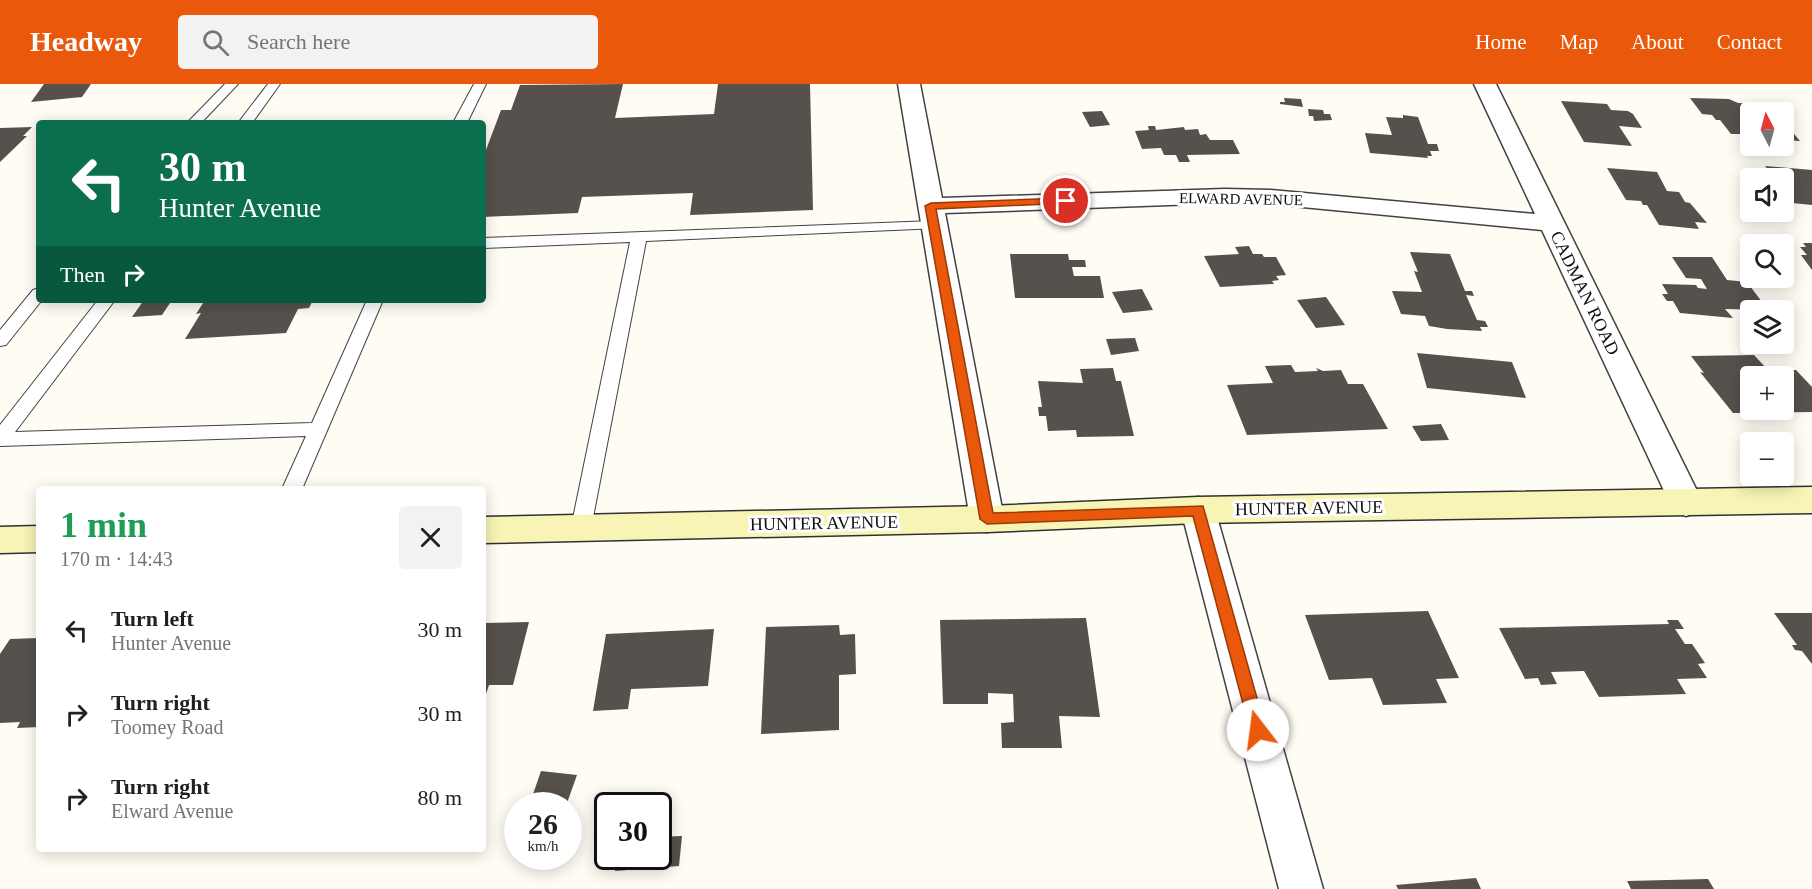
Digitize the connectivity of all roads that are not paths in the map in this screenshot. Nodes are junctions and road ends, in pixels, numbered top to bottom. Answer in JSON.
{"nodes":[{"id":1,"x":232,"y":84,"type":"edge"},
{"id":2,"x":274,"y":84,"type":"edge"},
{"id":3,"x":480,"y":84,"type":"edge"},
{"id":4,"x":909,"y":84,"type":"edge"},
{"id":5,"x":1485,"y":84,"type":"edge"},
{"id":6,"x":197,"y":120,"type":"edge"},
{"id":7,"x":247,"y":120,"type":"edge"},
{"id":8,"x":462,"y":120,"type":"edge"},
{"id":9,"x":932,"y":216,"type":"junction"},
{"id":10,"x":1551,"y":223,"type":"junction"},
{"id":11,"x":639,"y":237,"type":"junction"},
{"id":12,"x":486,"y":243,"type":"edge"},
{"id":13,"x":36,"y":297,"type":"edge"},
{"id":14,"x":104,"y":303,"type":"edge"},
{"id":15,"x":374,"y":303,"type":"edge"},
{"id":16,"x":0,"y":341,"type":"edge"},
{"id":17,"x":319,"y":429,"type":"junction"},
{"id":18,"x":0,"y":438,"type":"edge"},
{"id":19,"x":293,"y":486,"type":"edge"},
{"id":20,"x":1812,"y":500,"type":"edge"},
{"id":21,"x":1686,"y":503,"type":"junction"},
{"id":22,"x":1198,"y":510,"type":"junction"},
{"id":23,"x":987,"y":519,"type":"junction"},
{"id":24,"x":581,"y":528,"type":"junction"},
{"id":25,"x":486,"y":530,"type":"edge"},
{"id":26,"x":36,"y":539,"type":"edge"},
{"id":27,"x":0,"y":540,"type":"edge"},
{"id":28,"x":1301,"y":889,"type":"edge"}],
"edges":[{"from":1,"to":6,"type":"lane"},
{"from":2,"to":7,"type":"lane"},
{"from":3,"to":8,"type":"lane"},
{"from":4,"to":9,"type":"street"},
{"from":5,"to":10,"type":"street","name":"CADMAN ROAD"},
{"from":9,"to":10,"type":"street","name":"ELWARD AVENUE"},
{"from":9,"to":11,"type":"lane"},
{"from":9,"to":23,"type":"street"},
{"from":10,"to":21,"type":"street","name":"CADMAN ROAD"},
{"from":11,"to":12,"type":"lane"},
{"from":11,"to":24,"type":"lane"},
{"from":13,"to":16,"type":"lane"},
{"from":14,"to":18,"type":"lane"},
{"from":15,"to":17,"type":"lane"},
{"from":17,"to":18,"type":"lane"},
{"from":17,"to":19,"type":"lane"},
{"from":20,"to":21,"type":"street","name":"HUNTER AVENUE"},
{"from":21,"to":22,"type":"street","name":"HUNTER AVENUE"},
{"from":22,"to":23,"type":"street","name":"HUNTER AVENUE"},
{"from":22,"to":28,"type":"street"},
{"from":23,"to":24,"type":"street","name":"HUNTER AVENUE"},
{"from":24,"to":25,"type":"street","name":"HUNTER AVENUE"},
{"from":26,"to":27,"type":"street"}]}
